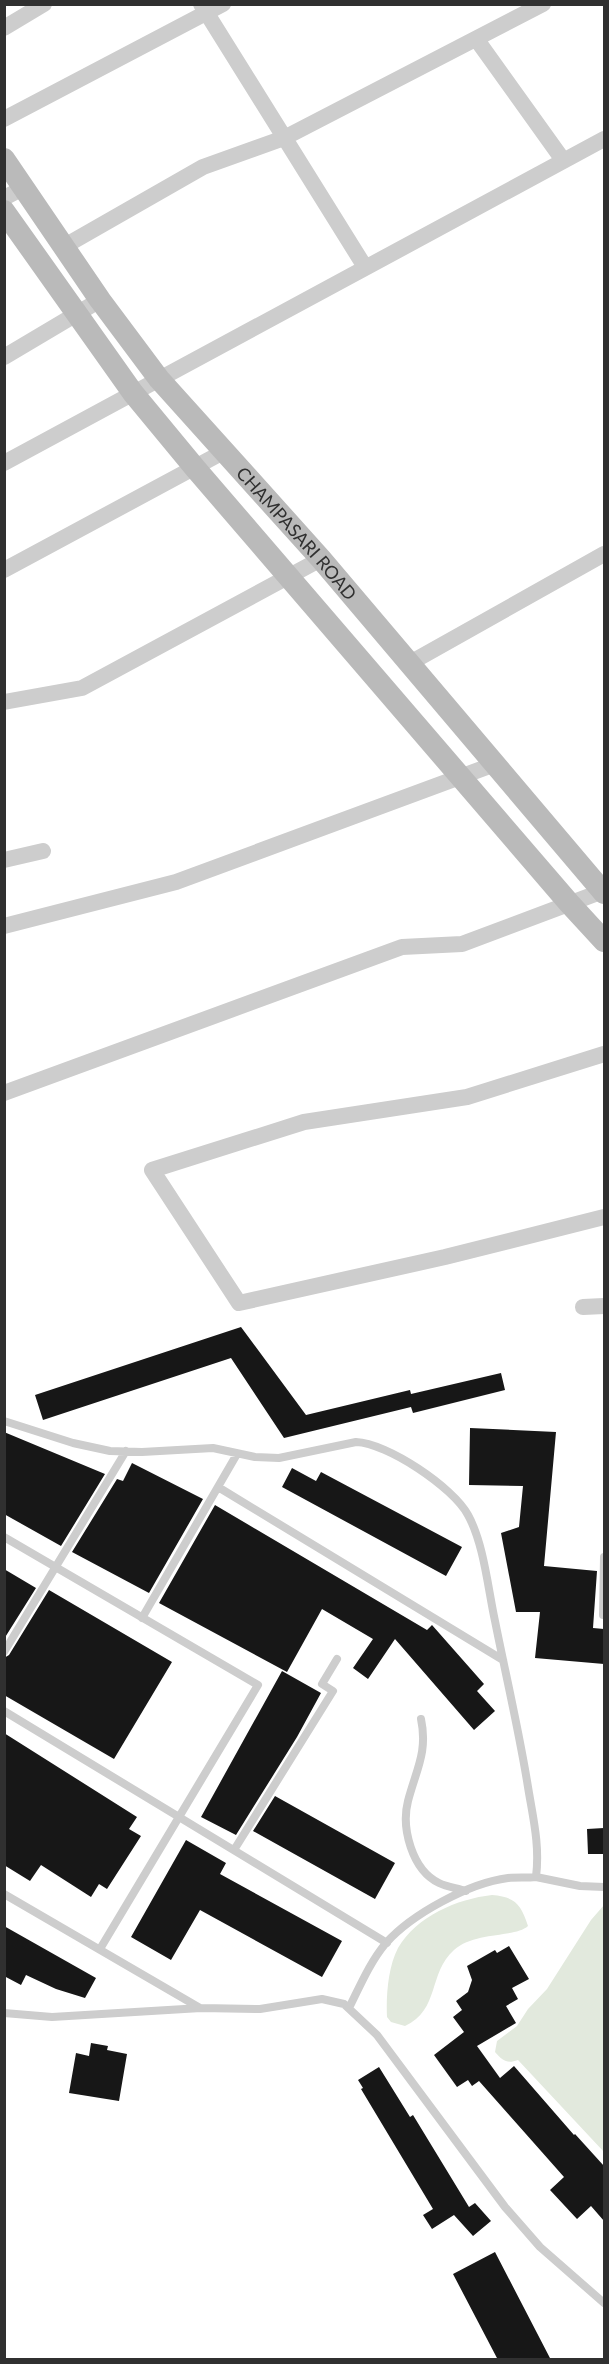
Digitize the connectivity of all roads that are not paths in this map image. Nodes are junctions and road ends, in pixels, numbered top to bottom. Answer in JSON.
{"nodes":[{"id":1,"x":44,"y":4,"type":"edge"},
{"id":2,"x":223,"y":4,"type":"edge"},
{"id":3,"x":543,"y":4,"type":"edge"},
{"id":4,"x":204,"y":9,"type":"edge"},
{"id":5,"x":4,"y":28,"type":"edge"},
{"id":6,"x":477,"y":40,"type":"junction"},
{"id":7,"x":4,"y":118,"type":"edge"},
{"id":8,"x":284,"y":138,"type":"junction"},
{"id":9,"x":604,"y":139,"type":"edge"},
{"id":10,"x":4,"y":159,"type":"edge"},
{"id":11,"x":563,"y":160,"type":"junction"},
{"id":12,"x":14,"y":193,"type":"edge"},
{"id":13,"x":4,"y":211,"type":"edge"},
{"id":14,"x":63,"y":247,"type":"junction"},
{"id":15,"x":365,"y":267,"type":"junction"},
{"id":16,"x":100,"y":300,"type":"junction"},
{"id":17,"x":76,"y":314,"type":"junction"},
{"id":18,"x":4,"y":357,"type":"edge"},
{"id":19,"x":159,"y":379,"type":"junction"},
{"id":20,"x":133,"y":393,"type":"junction"},
{"id":21,"x":225,"y":451,"type":"junction"},
{"id":22,"x":4,"y":463,"type":"edge"},
{"id":23,"x":195,"y":468,"type":"junction"},
{"id":24,"x":604,"y":554,"type":"edge"},
{"id":25,"x":321,"y":559,"type":"junction"},
{"id":26,"x":4,"y":570,"type":"edge"},
{"id":27,"x":289,"y":576,"type":"junction"},
{"id":28,"x":410,"y":663,"type":"junction"},
{"id":29,"x":4,"y":702,"type":"edge"},
{"id":30,"x":495,"y":764,"type":"junction"},
{"id":31,"x":460,"y":777,"type":"junction"},
{"id":32,"x":43,"y":851,"type":"dead end"},
{"id":33,"x":4,"y":860,"type":"edge"},
{"id":34,"x":604,"y":892,"type":"edge"},
{"id":35,"x":569,"y":903,"type":"junction"},
{"id":36,"x":4,"y":926,"type":"edge"},
{"id":37,"x":604,"y":941,"type":"edge"},
{"id":38,"x":604,"y":1054,"type":"edge"},
{"id":39,"x":4,"y":1093,"type":"edge"},
{"id":40,"x":604,"y":1217,"type":"edge"},
{"id":41,"x":604,"y":1306,"type":"edge"},
{"id":42,"x":583,"y":1307,"type":"dead end"},
{"id":43,"x":4,"y":1421,"type":"edge"},
{"id":44,"x":126,"y":1451,"type":"junction"},
{"id":45,"x":237,"y":1454,"type":"junction"},
{"id":46,"x":218,"y":1487,"type":"junction"},
{"id":47,"x":4,"y":1537,"type":"edge"},
{"id":48,"x":604,"y":1557,"type":"edge"},
{"id":49,"x":56,"y":1567,"type":"junction"},
{"id":50,"x":604,"y":1615,"type":"edge"},
{"id":51,"x":142,"y":1618,"type":"junction"},
{"id":52,"x":4,"y":1652,"type":"edge"},
{"id":53,"x":337,"y":1659,"type":"dead end"},
{"id":54,"x":503,"y":1660,"type":"junction"},
{"id":55,"x":4,"y":1711,"type":"edge"},
{"id":56,"x":421,"y":1719,"type":"dead end"},
{"id":57,"x":179,"y":1817,"type":"junction"},
{"id":58,"x":234,"y":1850,"type":"junction"},
{"id":59,"x":536,"y":1877,"type":"junction"},
{"id":60,"x":604,"y":1887,"type":"edge"},
{"id":61,"x":466,"y":1891,"type":"junction"},
{"id":62,"x":4,"y":1894,"type":"edge"},
{"id":63,"x":387,"y":1943,"type":"junction"},
{"id":64,"x":100,"y":1949,"type":"junction"},
{"id":65,"x":201,"y":2008,"type":"junction"},
{"id":66,"x":349,"y":2008,"type":"junction"},
{"id":67,"x":4,"y":2013,"type":"edge"},
{"id":68,"x":604,"y":2303,"type":"edge"}],
"edges":[{"from":1,"to":5,"type":"street"},
{"from":2,"to":4,"type":"street"},
{"from":3,"to":6,"type":"street"},
{"from":4,"to":7,"type":"street"},
{"from":4,"to":8,"type":"street"},
{"from":6,"to":8,"type":"street"},
{"from":6,"to":11,"type":"street"},
{"from":8,"to":14,"type":"street"},
{"from":8,"to":15,"type":"street"},
{"from":9,"to":11,"type":"street"},
{"from":10,"to":12,"type":"main road","name":"CHAMPASARI ROAD"},
{"from":11,"to":15,"type":"street"},
{"from":12,"to":14,"type":"main road","name":"CHAMPASARI ROAD"},
{"from":13,"to":17,"type":"main road","name":"CHAMPASARI ROAD"},
{"from":14,"to":16,"type":"main road","name":"CHAMPASARI ROAD"},
{"from":15,"to":19,"type":"street"},
{"from":16,"to":17,"type":"street"},
{"from":16,"to":19,"type":"main road","name":"CHAMPASARI ROAD"},
{"from":17,"to":18,"type":"street"},
{"from":17,"to":20,"type":"main road","name":"CHAMPASARI ROAD"},
{"from":19,"to":20,"type":"street"},
{"from":19,"to":21,"type":"main road","name":"CHAMPASARI ROAD"},
{"from":20,"to":22,"type":"street"},
{"from":20,"to":23,"type":"main road","name":"CHAMPASARI ROAD"},
{"from":21,"to":23,"type":"street"},
{"from":21,"to":25,"type":"main road","name":"CHAMPASARI ROAD"},
{"from":23,"to":26,"type":"street"},
{"from":23,"to":27,"type":"main road","name":"CHAMPASARI ROAD"},
{"from":24,"to":28,"type":"street"},
{"from":25,"to":27,"type":"street"},
{"from":25,"to":28,"type":"main road","name":"CHAMPASARI ROAD"},
{"from":27,"to":29,"type":"street"},
{"from":27,"to":31,"type":"main road","name":"CHAMPASARI ROAD"},
{"from":28,"to":30,"type":"main road","name":"CHAMPASARI ROAD"},
{"from":30,"to":31,"type":"street"},
{"from":30,"to":34,"type":"main road","name":"CHAMPASARI ROAD"},
{"from":31,"to":35,"type":"main road","name":"CHAMPASARI ROAD"},
{"from":31,"to":36,"type":"street"},
{"from":32,"to":33,"type":"street"},
{"from":34,"to":35,"type":"street"},
{"from":35,"to":37,"type":"main road","name":"CHAMPASARI ROAD"},
{"from":35,"to":39,"type":"street"},
{"from":38,"to":40,"type":"street"},
{"from":41,"to":42,"type":"street"},
{"from":43,"to":44,"type":"lane"},
{"from":44,"to":45,"type":"lane"},
{"from":44,"to":49,"type":"lane"},
{"from":45,"to":46,"type":"lane"},
{"from":45,"to":54,"type":"lane"},
{"from":46,"to":51,"type":"lane"},
{"from":46,"to":54,"type":"lane"},
{"from":47,"to":49,"type":"lane"},
{"from":48,"to":50,"type":"lane"},
{"from":49,"to":51,"type":"lane"},
{"from":49,"to":52,"type":"lane"},
{"from":51,"to":57,"type":"lane"},
{"from":53,"to":58,"type":"lane"},
{"from":54,"to":59,"type":"lane"},
{"from":55,"to":57,"type":"lane"},
{"from":56,"to":61,"type":"lane"},
{"from":57,"to":58,"type":"lane"},
{"from":57,"to":64,"type":"lane"},
{"from":58,"to":63,"type":"lane"},
{"from":59,"to":60,"type":"lane"},
{"from":59,"to":61,"type":"lane"},
{"from":61,"to":63,"type":"lane"},
{"from":62,"to":64,"type":"lane"},
{"from":63,"to":66,"type":"lane"},
{"from":64,"to":65,"type":"lane"},
{"from":65,"to":66,"type":"lane"},
{"from":65,"to":67,"type":"lane"},
{"from":66,"to":68,"type":"lane"}]}
